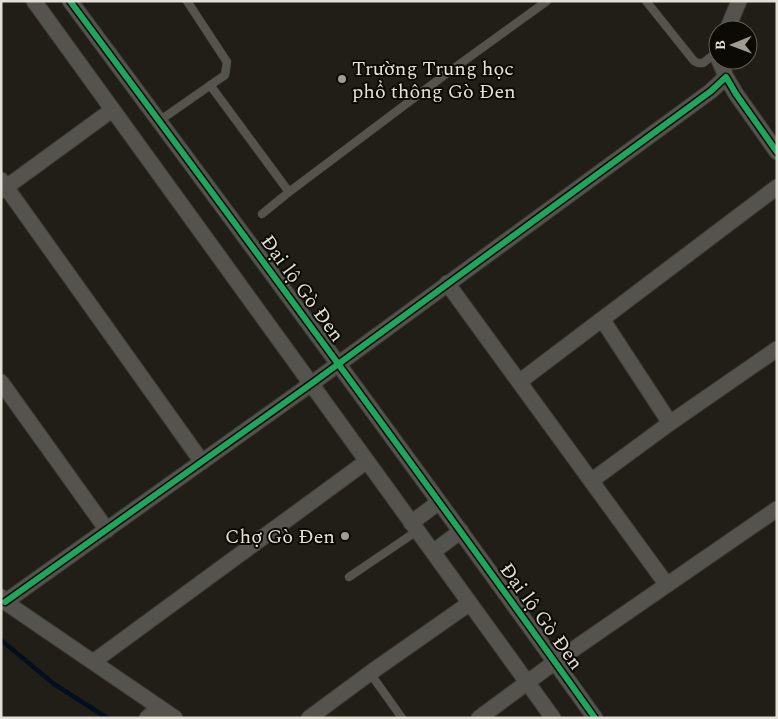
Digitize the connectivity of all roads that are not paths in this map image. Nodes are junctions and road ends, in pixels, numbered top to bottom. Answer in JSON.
{"nodes":[{"id":1,"x":34,"y":1,"type":"edge"},
{"id":2,"x":70,"y":1,"type":"edge"},
{"id":3,"x":187,"y":1,"type":"edge"},
{"id":4,"x":546,"y":1,"type":"edge"},
{"id":5,"x":646,"y":1,"type":"edge"},
{"id":6,"x":739,"y":1,"type":"edge"},
{"id":7,"x":730,"y":20,"type":"edge"},
{"id":8,"x":708,"y":60,"type":"edge"},
{"id":9,"x":723,"y":70,"type":"edge"},
{"id":10,"x":726,"y":77,"type":"junction"},
{"id":11,"x":210,"y":86,"type":"junction"},
{"id":12,"x":112,"y":110,"type":"junction"},
{"id":13,"x":159,"y":121,"type":"junction"},
{"id":14,"x":777,"y":152,"type":"edge"},
{"id":15,"x":3,"y":186,"type":"edge"},
{"id":16,"x":777,"y":187,"type":"edge"},
{"id":17,"x":289,"y":192,"type":"junction"},
{"id":18,"x":262,"y":214,"type":"dead end"},
{"id":19,"x":448,"y":284,"type":"junction"},
{"id":20,"x":602,"y":319,"type":"junction"},
{"id":21,"x":777,"y":349,"type":"edge"},
{"id":22,"x":338,"y":364,"type":"junction"},
{"id":23,"x":1,"y":382,"type":"edge"},
{"id":24,"x":519,"y":382,"type":"junction"},
{"id":25,"x":311,"y":384,"type":"junction"},
{"id":26,"x":670,"y":423,"type":"junction"},
{"id":27,"x":367,"y":461,"type":"junction"},
{"id":28,"x":202,"y":462,"type":"junction"},
{"id":29,"x":591,"y":481,"type":"junction"},
{"id":30,"x":439,"y":502,"type":"junction"},
{"id":31,"x":777,"y":509,"type":"edge"},
{"id":32,"x":414,"y":527,"type":"junction"},
{"id":33,"x":107,"y":530,"type":"junction"},
{"id":34,"x":461,"y":531,"type":"junction"},
{"id":35,"x":433,"y":552,"type":"junction"},
{"id":36,"x":349,"y":577,"type":"dead end"},
{"id":37,"x":667,"y":585,"type":"junction"},
{"id":38,"x":3,"y":599,"type":"edge"},
{"id":39,"x":470,"y":603,"type":"junction"},
{"id":40,"x":93,"y":662,"type":"junction"},
{"id":41,"x":555,"y":662,"type":"junction"},
{"id":42,"x":370,"y":673,"type":"junction"},
{"id":43,"x":527,"y":682,"type":"junction"},
{"id":44,"x":159,"y":707,"type":"junction"},
{"id":45,"x":147,"y":718,"type":"edge"},
{"id":46,"x":175,"y":718,"type":"edge"},
{"id":47,"x":309,"y":718,"type":"edge"},
{"id":48,"x":402,"y":718,"type":"edge"},
{"id":49,"x":479,"y":718,"type":"edge"},
{"id":50,"x":553,"y":718,"type":"edge"},
{"id":51,"x":595,"y":718,"type":"edge"}],
"edges":[{"from":1,"to":12,"type":"street"},
{"from":2,"to":13,"type":"street","name":"Đại lộ Gò Đen"},
{"from":3,"to":11,"type":"lane"},
{"from":4,"to":17,"type":"lane"},
{"from":5,"to":8,"type":"lane"},
{"from":6,"to":7,"type":"street"},
{"from":9,"to":10,"type":"street"},
{"from":10,"to":14,"type":"street"},
{"from":10,"to":19,"type":"street"},
{"from":11,"to":13,"type":"lane"},
{"from":11,"to":17,"type":"lane"},
{"from":12,"to":15,"type":"street"},
{"from":12,"to":25,"type":"street"},
{"from":13,"to":22,"type":"street","name":"Đại lộ Gò Đen"},
{"from":15,"to":28,"type":"street"},
{"from":16,"to":20,"type":"street"},
{"from":17,"to":18,"type":"lane"},
{"from":19,"to":22,"type":"street"},
{"from":19,"to":24,"type":"street"},
{"from":20,"to":24,"type":"street"},
{"from":20,"to":26,"type":"street"},
{"from":21,"to":26,"type":"street"},
{"from":22,"to":25,"type":"street"},
{"from":22,"to":30,"type":"street","name":"Đại lộ Gò Đen"},
{"from":23,"to":33,"type":"street"},
{"from":24,"to":29,"type":"street"},
{"from":25,"to":27,"type":"street"},
{"from":25,"to":28,"type":"street"},
{"from":26,"to":29,"type":"street"},
{"from":27,"to":32,"type":"street"},
{"from":27,"to":40,"type":"street"},
{"from":28,"to":33,"type":"street"},
{"from":29,"to":37,"type":"street"},
{"from":30,"to":32,"type":"street"},
{"from":30,"to":34,"type":"street","name":"Đại lộ Gò Đen"},
{"from":31,"to":37,"type":"street"},
{"from":32,"to":35,"type":"street"},
{"from":32,"to":36,"type":"lane"},
{"from":33,"to":38,"type":"street"},
{"from":34,"to":35,"type":"street"},
{"from":34,"to":41,"type":"street","name":"Đại lộ Gò Đen"},
{"from":35,"to":39,"type":"street"},
{"from":37,"to":41,"type":"street"},
{"from":38,"to":40,"type":"street"},
{"from":39,"to":42,"type":"street"},
{"from":39,"to":43,"type":"street"},
{"from":40,"to":44,"type":"street"},
{"from":41,"to":43,"type":"street"},
{"from":41,"to":51,"type":"street","name":"Đại lộ Gò Đen"},
{"from":42,"to":47,"type":"street"},
{"from":42,"to":48,"type":"lane"},
{"from":43,"to":49,"type":"street"},
{"from":43,"to":50,"type":"street"},
{"from":44,"to":45,"type":"street"},
{"from":44,"to":46,"type":"street"}]}
